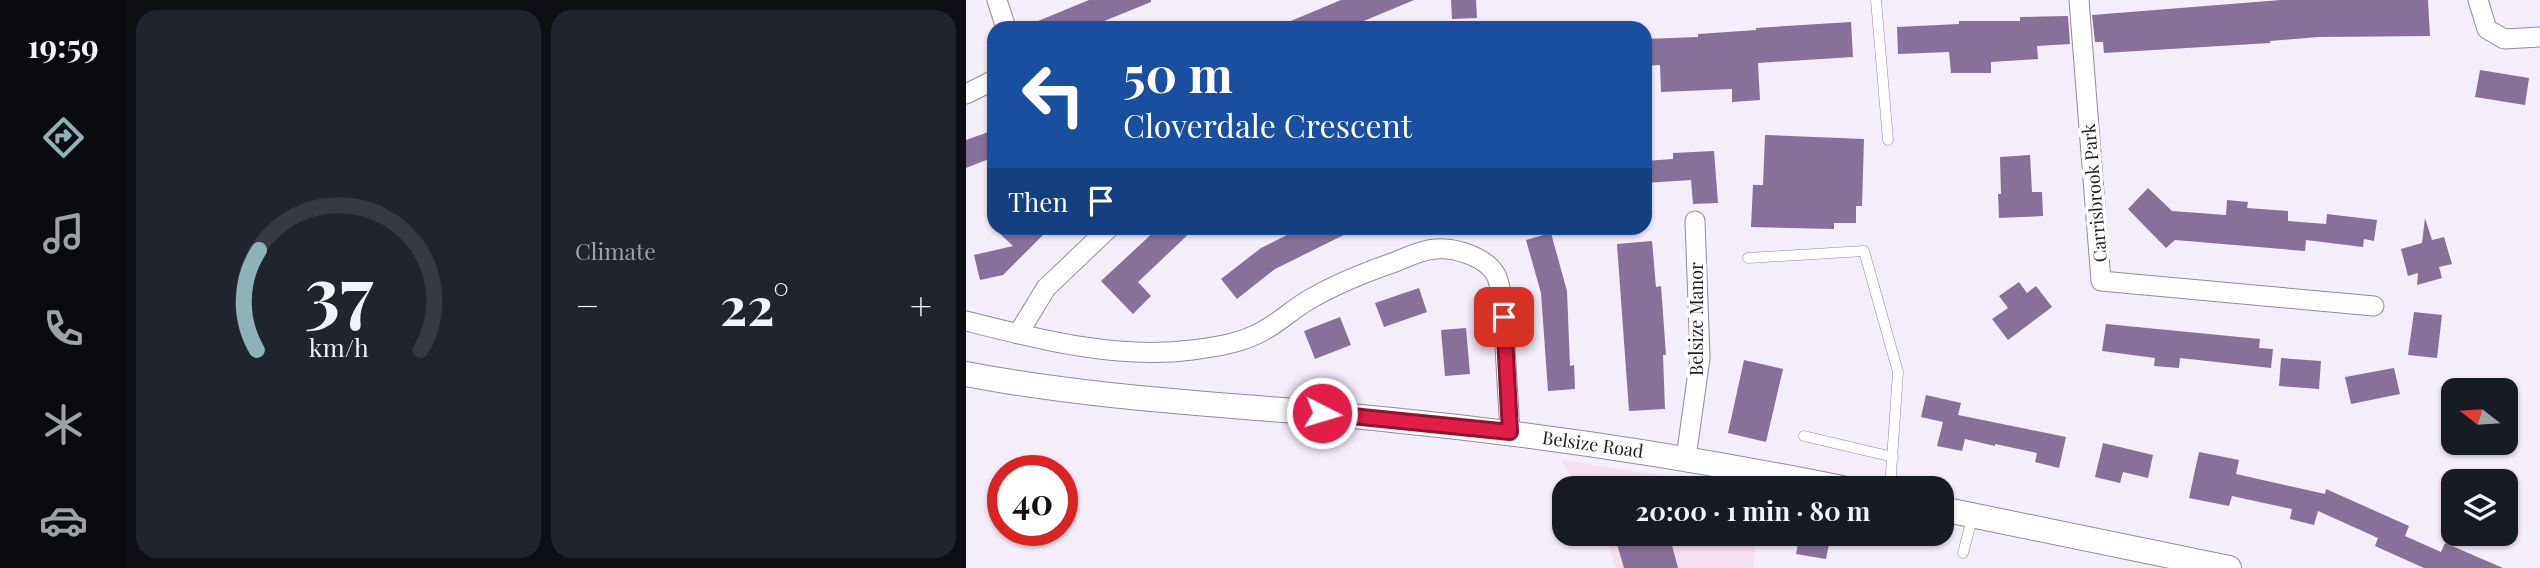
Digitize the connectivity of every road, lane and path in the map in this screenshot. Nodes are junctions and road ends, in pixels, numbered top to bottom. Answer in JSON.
{"nodes":[{"id":1,"x":1876,"y":0,"type":"edge"},
{"id":2,"x":2078,"y":0,"type":"edge"},
{"id":3,"x":2478,"y":0,"type":"edge"},
{"id":4,"x":1000,"y":1,"type":"edge"},
{"id":5,"x":1004,"y":21,"type":"edge"},
{"id":6,"x":2540,"y":37,"type":"edge"},
{"id":7,"x":987,"y":84,"type":"edge"},
{"id":8,"x":966,"y":94,"type":"edge"},
{"id":9,"x":1888,"y":140,"type":"dead end"},
{"id":10,"x":1695,"y":221,"type":"dead end"},
{"id":11,"x":1102,"y":235,"type":"edge"},
{"id":12,"x":1748,"y":258,"type":"dead end"},
{"id":13,"x":2374,"y":306,"type":"dead end"},
{"id":14,"x":966,"y":321,"type":"edge"},
{"id":15,"x":1018,"y":334,"type":"junction"},
{"id":16,"x":966,"y":374,"type":"edge"},
{"id":17,"x":1510,"y":432,"type":"junction"},
{"id":18,"x":1804,"y":436,"type":"dead end"},
{"id":19,"x":1892,"y":457,"type":"junction"},
{"id":20,"x":1686,"y":458,"type":"junction"},
{"id":21,"x":1780,"y":476,"type":"edge"},
{"id":22,"x":1891,"y":476,"type":"edge"},
{"id":23,"x":1954,"y":511,"type":"edge"},
{"id":24,"x":1973,"y":515,"type":"junction"},
{"id":25,"x":1964,"y":553,"type":"dead end"},
{"id":26,"x":2229,"y":568,"type":"edge"}],
"edges":[{"from":1,"to":9,"type":"lane"},
{"from":2,"to":13,"type":"street","name":"Carrisbrook Park"},
{"from":3,"to":6,"type":"street"},
{"from":4,"to":5,"type":"street"},
{"from":7,"to":8,"type":"street"},
{"from":10,"to":20,"type":"street","name":"Belsize Manor"},
{"from":11,"to":15,"type":"street"},
{"from":12,"to":19,"type":"lane"},
{"from":14,"to":15,"type":"street"},
{"from":15,"to":17,"type":"street"},
{"from":16,"to":17,"type":"street","name":"Belsize Road"},
{"from":17,"to":20,"type":"street","name":"Belsize Road"},
{"from":18,"to":19,"type":"lane"},
{"from":19,"to":22,"type":"lane"},
{"from":20,"to":21,"type":"street","name":"Belsize Road"},
{"from":23,"to":24,"type":"street"},
{"from":24,"to":25,"type":"lane"},
{"from":24,"to":26,"type":"street"}]}
